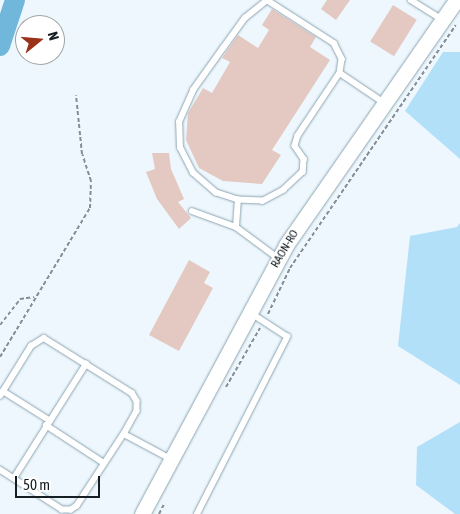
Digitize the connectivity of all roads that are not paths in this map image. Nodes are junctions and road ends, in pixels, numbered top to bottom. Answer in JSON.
{"nodes":[{"id":1,"x":411,"y":0,"type":"edge"},
{"id":2,"x":456,"y":0,"type":"edge"},
{"id":3,"x":443,"y":20,"type":"junction"},
{"id":4,"x":340,"y":73,"type":"junction"},
{"id":5,"x":385,"y":103,"type":"junction"},
{"id":6,"x":238,"y":200,"type":"junction"},
{"id":7,"x":192,"y":211,"type":"dead end"},
{"id":8,"x":236,"y":226,"type":"junction"},
{"id":9,"x":278,"y":258,"type":"junction"},
{"id":10,"x":250,"y":313,"type":"junction"},
{"id":11,"x":86,"y":364,"type":"junction"},
{"id":12,"x":2,"y":393,"type":"edge"},
{"id":13,"x":48,"y":423,"type":"junction"},
{"id":14,"x":124,"y":434,"type":"junction"},
{"id":15,"x":171,"y":460,"type":"junction"},
{"id":16,"x":104,"y":464,"type":"junction"},
{"id":17,"x":0,"y":470,"type":"edge"},
{"id":18,"x":14,"y":478,"type":"junction"},
{"id":19,"x":142,"y":514,"type":"edge"},
{"id":20,"x":197,"y":514,"type":"edge"}],
"edges":[{"from":1,"to":3,"type":"lane"},
{"from":2,"to":3,"type":"main road","name":"RAON-RO"},
{"from":3,"to":5,"type":"main road","name":"RAON-RO"},
{"from":4,"to":5,"type":"lane"},
{"from":4,"to":6,"type":"lane"},
{"from":4,"to":6,"type":"lane"},
{"from":5,"to":9,"type":"main road","name":"RAON-RO"},
{"from":6,"to":8,"type":"lane"},
{"from":7,"to":8,"type":"lane"},
{"from":8,"to":9,"type":"lane"},
{"from":9,"to":10,"type":"main road","name":"RAON-RO"},
{"from":10,"to":15,"type":"main road","name":"RAON-RO"},
{"from":10,"to":20,"type":"lane"},
{"from":11,"to":12,"type":"lane"},
{"from":11,"to":13,"type":"lane"},
{"from":11,"to":14,"type":"lane"},
{"from":12,"to":13,"type":"lane"},
{"from":13,"to":16,"type":"lane"},
{"from":13,"to":18,"type":"lane"},
{"from":14,"to":15,"type":"lane"},
{"from":14,"to":16,"type":"lane"},
{"from":15,"to":19,"type":"main road","name":"RAON-RO"},
{"from":16,"to":18,"type":"lane"},
{"from":17,"to":18,"type":"lane"}]}
